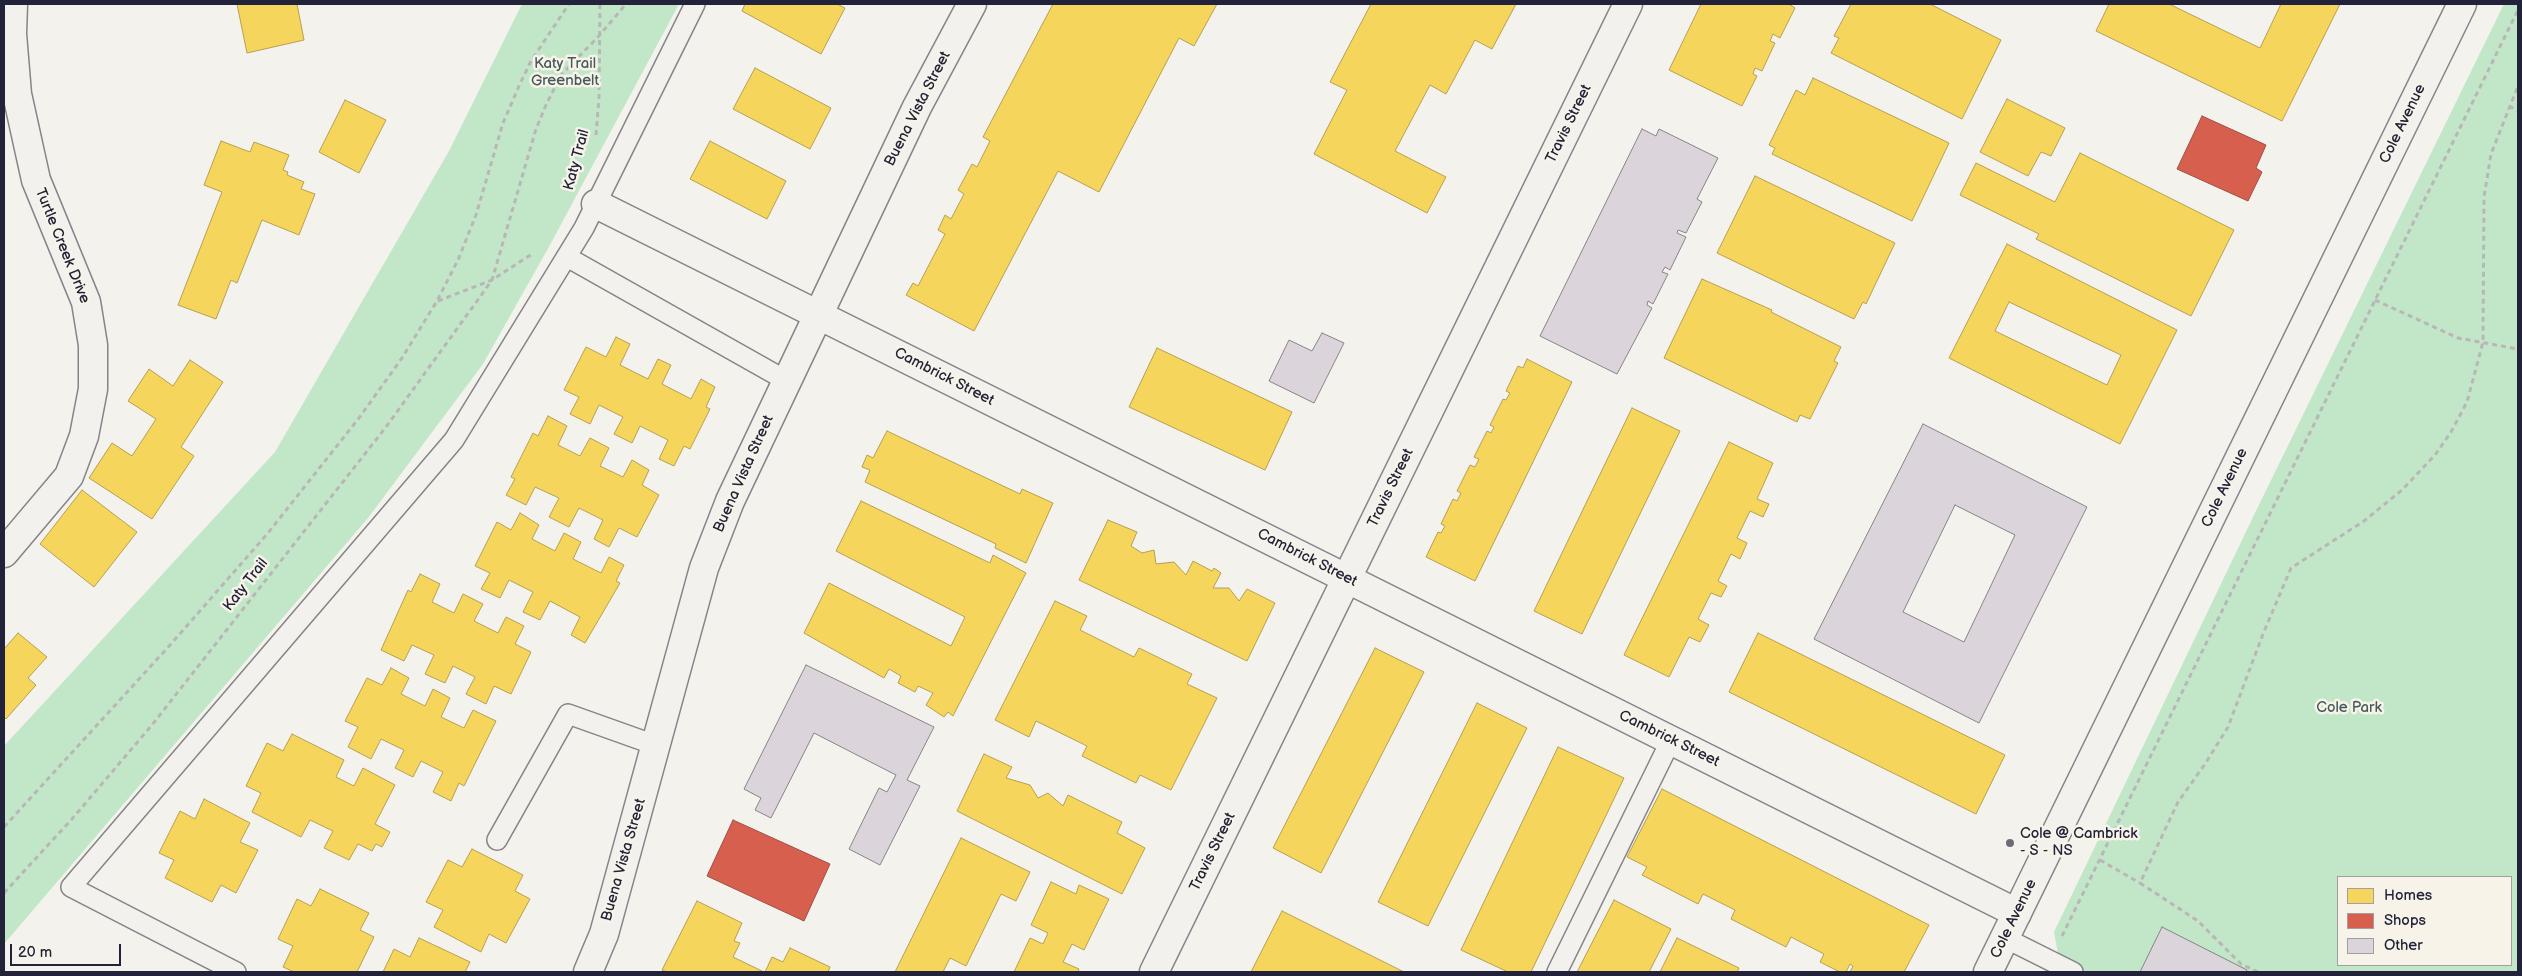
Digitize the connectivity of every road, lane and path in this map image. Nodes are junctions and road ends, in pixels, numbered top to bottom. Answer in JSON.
{"nodes":[{"id":1,"x":13,"y":4,"type":"edge"},
{"id":2,"x":569,"y":4,"type":"edge"},
{"id":3,"x":600,"y":4,"type":"edge"},
{"id":4,"x":626,"y":4,"type":"edge"},
{"id":5,"x":694,"y":4,"type":"edge"},
{"id":6,"x":972,"y":4,"type":"edge"},
{"id":7,"x":1628,"y":4,"type":"edge"},
{"id":8,"x":2462,"y":4,"type":"edge"},
{"id":9,"x":2518,"y":10,"type":"edge"},
{"id":10,"x":598,"y":37,"type":"junction"},
{"id":11,"x":2518,"y":86,"type":"edge"},
{"id":12,"x":2508,"y":106,"type":"junction"},
{"id":13,"x":2518,"y":111,"type":"edge"},
{"id":14,"x":595,"y":144,"type":"dead end"},
{"id":15,"x":596,"y":204,"type":"junction"},
{"id":16,"x":536,"y":250,"type":"dead end"},
{"id":17,"x":567,"y":257,"type":"junction"},
{"id":18,"x":492,"y":280,"type":"junction"},
{"id":19,"x":2375,"y":300,"type":"junction"},
{"id":20,"x":437,"y":301,"type":"junction"},
{"id":21,"x":819,"y":313,"type":"junction"},
{"id":22,"x":2483,"y":342,"type":"junction"},
{"id":23,"x":2518,"y":349,"type":"edge"},
{"id":24,"x":787,"y":380,"type":"junction"},
{"id":25,"x":4,"y":553,"type":"edge"},
{"id":26,"x":1346,"y":578,"type":"junction"},
{"id":27,"x":1671,"y":740,"type":"junction"},
{"id":28,"x":655,"y":744,"type":"junction"},
{"id":29,"x":4,"y":827,"type":"edge"},
{"id":30,"x":497,"y":840,"type":"dead end"},
{"id":31,"x":2100,"y":860,"type":"junction"},
{"id":32,"x":2140,"y":883,"type":"junction"},
{"id":33,"x":4,"y":893,"type":"edge"},
{"id":34,"x":2017,"y":912,"type":"junction"},
{"id":35,"x":2005,"y":938,"type":"junction"},
{"id":36,"x":2050,"y":961,"type":"junction"},
{"id":37,"x":236,"y":972,"type":"edge"},
{"id":38,"x":588,"y":972,"type":"edge"},
{"id":39,"x":1154,"y":972,"type":"edge"},
{"id":40,"x":1557,"y":972,"type":"edge"},
{"id":41,"x":1988,"y":972,"type":"edge"},
{"id":42,"x":2073,"y":972,"type":"edge"},
{"id":43,"x":2258,"y":972,"type":"edge"}],
"edges":[{"from":1,"to":25,"type":"street","name":"Turtle Creek Drive"},
{"from":2,"to":20,"type":"path"},
{"from":3,"to":10,"type":"path","name":"Katy Trail"},
{"from":4,"to":10,"type":"path","name":"Katy Trail"},
{"from":5,"to":15,"type":"lane"},
{"from":6,"to":21,"type":"street","name":"Buena Vista Street"},
{"from":7,"to":26,"type":"street","name":"Travis Street"},
{"from":8,"to":34,"type":"street","name":"Cole Avenue"},
{"from":9,"to":19,"type":"path"},
{"from":10,"to":14,"type":"path","name":"Katy Trail"},
{"from":10,"to":18,"type":"path","name":"Katy Trail"},
{"from":11,"to":12,"type":"path"},
{"from":12,"to":13,"type":"path"},
{"from":12,"to":22,"type":"path"},
{"from":15,"to":17,"type":"lane"},
{"from":15,"to":21,"type":"street","name":"Cambrick Street"},
{"from":16,"to":18,"type":"path","name":"Katy Trail"},
{"from":17,"to":24,"type":"lane"},
{"from":17,"to":37,"type":"lane"},
{"from":18,"to":20,"type":"path","name":"Katy Trail"},
{"from":18,"to":33,"type":"path","name":"Katy Trail"},
{"from":19,"to":22,"type":"path"},
{"from":19,"to":31,"type":"path"},
{"from":20,"to":29,"type":"path"},
{"from":21,"to":24,"type":"street","name":"Buena Vista Street"},
{"from":21,"to":26,"type":"street","name":"Cambrick Street"},
{"from":22,"to":23,"type":"path"},
{"from":22,"to":32,"type":"path"},
{"from":24,"to":28,"type":"street","name":"Buena Vista Street"},
{"from":26,"to":27,"type":"street","name":"Cambrick Street"},
{"from":26,"to":39,"type":"street","name":"Travis Street"},
{"from":27,"to":34,"type":"street","name":"Cambrick Street"},
{"from":27,"to":40,"type":"lane"},
{"from":28,"to":30,"type":"lane"},
{"from":28,"to":38,"type":"street","name":"Buena Vista Street"},
{"from":31,"to":32,"type":"path"},
{"from":31,"to":36,"type":"path"},
{"from":32,"to":43,"type":"path"},
{"from":34,"to":35,"type":"street","name":"Cole Avenue"},
{"from":35,"to":36,"type":"lane"},
{"from":35,"to":41,"type":"street","name":"Cole Avenue"},
{"from":36,"to":42,"type":"lane"}]}
